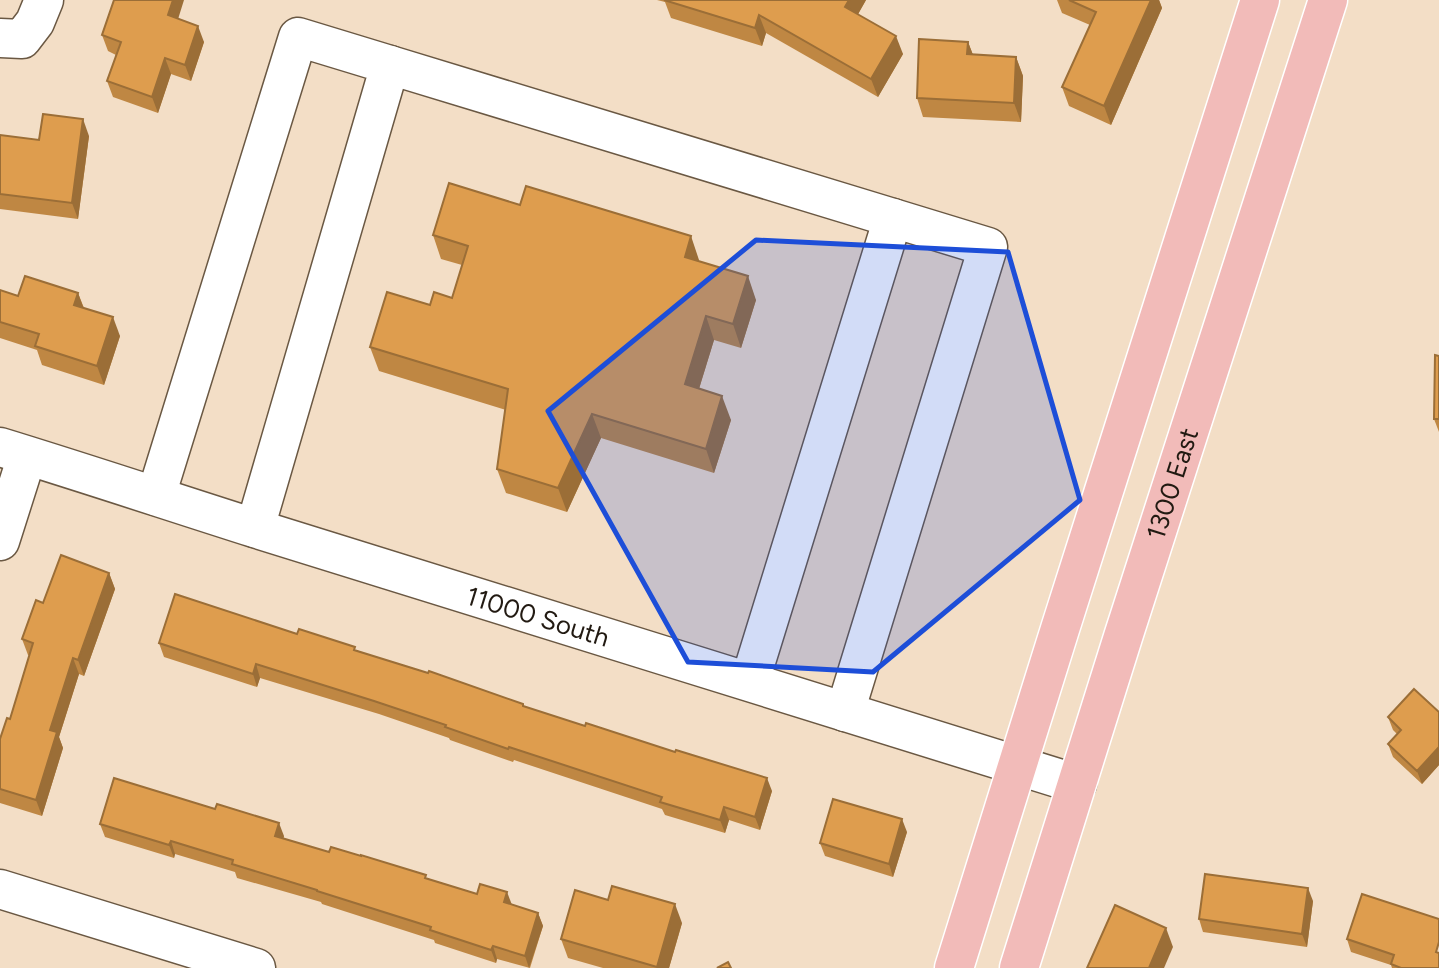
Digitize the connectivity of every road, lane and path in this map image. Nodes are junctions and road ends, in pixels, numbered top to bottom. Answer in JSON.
{"nodes":[{"id":1,"x":44,"y":0,"type":"edge"},
{"id":2,"x":1260,"y":0,"type":"edge"},
{"id":3,"x":1328,"y":0,"type":"edge"},
{"id":4,"x":0,"y":38,"type":"edge"},
{"id":5,"x":390,"y":65,"type":"junction"},
{"id":6,"x":893,"y":218,"type":"junction"},
{"id":7,"x":13,"y":451,"type":"edge"},
{"id":8,"x":156,"y":496,"type":"junction"},
{"id":9,"x":255,"y":528,"type":"junction"},
{"id":10,"x":0,"y":541,"type":"edge"},
{"id":11,"x":750,"y":681,"type":"junction"},
{"id":12,"x":845,"y":712,"type":"junction"},
{"id":13,"x":1017,"y":765,"type":"junction"},
{"id":14,"x":1077,"y":784,"type":"junction"},
{"id":15,"x":0,"y":889,"type":"edge"},
{"id":16,"x":256,"y":968,"type":"edge"},
{"id":17,"x":954,"y":968,"type":"edge"},
{"id":18,"x":1019,"y":968,"type":"edge"}],
"edges":[{"from":1,"to":4,"type":"street"},
{"from":2,"to":13,"type":"main road"},
{"from":3,"to":14,"type":"main road","name":"1300 East"},
{"from":5,"to":6,"type":"street"},
{"from":5,"to":8,"type":"street"},
{"from":5,"to":9,"type":"street"},
{"from":6,"to":11,"type":"street"},
{"from":6,"to":12,"type":"street"},
{"from":7,"to":8,"type":"street","name":"11000 South"},
{"from":7,"to":10,"type":"street"},
{"from":8,"to":9,"type":"street","name":"11000 South"},
{"from":9,"to":11,"type":"street","name":"11000 South"},
{"from":11,"to":12,"type":"street","name":"11000 South"},
{"from":12,"to":13,"type":"street","name":"11000 South"},
{"from":13,"to":14,"type":"street","name":"11000 South"},
{"from":13,"to":17,"type":"main road"},
{"from":14,"to":18,"type":"main road","name":"1300 East"},
{"from":15,"to":16,"type":"street"}]}
